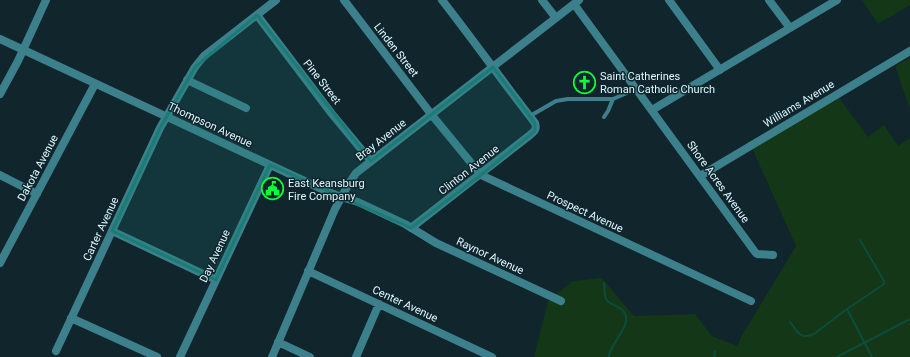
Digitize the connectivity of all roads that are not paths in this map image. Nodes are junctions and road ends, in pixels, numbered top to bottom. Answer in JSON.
{"nodes":[{"id":1,"x":46,"y":0,"type":"edge"},
{"id":2,"x":276,"y":0,"type":"edge"},
{"id":3,"x":344,"y":0,"type":"edge"},
{"id":4,"x":442,"y":0,"type":"edge"},
{"id":5,"x":542,"y":0,"type":"edge"},
{"id":6,"x":669,"y":0,"type":"edge"},
{"id":7,"x":769,"y":0,"type":"edge"},
{"id":8,"x":837,"y":0,"type":"edge"},
{"id":9,"x":576,"y":2,"type":"edge"},
{"id":10,"x":257,"y":15,"type":"junction"},
{"id":11,"x":556,"y":18,"type":"junction"},
{"id":12,"x":790,"y":28,"type":"junction"},
{"id":13,"x":0,"y":39,"type":"edge"},
{"id":14,"x":23,"y":50,"type":"junction"},
{"id":15,"x":910,"y":51,"type":"edge"},
{"id":16,"x":493,"y":67,"type":"junction"},
{"id":17,"x":720,"y":70,"type":"junction"},
{"id":18,"x":187,"y":80,"type":"junction"},
{"id":19,"x":95,"y":84,"type":"junction"},
{"id":20,"x":636,"y":89,"type":"junction"},
{"id":21,"x":0,"y":94,"type":"edge"},
{"id":22,"x":613,"y":99,"type":"junction"},
{"id":23,"x":246,"y":108,"type":"dead end"},
{"id":24,"x":652,"y":110,"type":"junction"},
{"id":25,"x":432,"y":114,"type":"junction"},
{"id":26,"x":529,"y":116,"type":"junction"},
{"id":27,"x":166,"y":117,"type":"junction"},
{"id":28,"x":604,"y":117,"type":"dead end"},
{"id":29,"x":371,"y":161,"type":"junction"},
{"id":30,"x":270,"y":165,"type":"junction"},
{"id":31,"x":0,"y":175,"type":"edge"},
{"id":32,"x":481,"y":175,"type":"junction"},
{"id":33,"x":700,"y":176,"type":"junction"},
{"id":34,"x":37,"y":194,"type":"junction"},
{"id":35,"x":341,"y":197,"type":"junction"},
{"id":36,"x":411,"y":228,"type":"junction"},
{"id":37,"x":112,"y":231,"type":"junction"},
{"id":38,"x":773,"y":255,"type":"dead end"},
{"id":39,"x":0,"y":263,"type":"edge"},
{"id":40,"x":308,"y":271,"type":"junction"},
{"id":41,"x":216,"y":280,"type":"junction"},
{"id":42,"x":561,"y":301,"type":"dead end"},
{"id":43,"x":751,"y":301,"type":"dead end"},
{"id":44,"x":379,"y":304,"type":"junction"},
{"id":45,"x":71,"y":318,"type":"junction"},
{"id":46,"x":278,"y":342,"type":"junction"},
{"id":47,"x":56,"y":351,"type":"dead end"},
{"id":48,"x":157,"y":357,"type":"edge"},
{"id":49,"x":180,"y":357,"type":"edge"},
{"id":50,"x":272,"y":357,"type":"edge"},
{"id":51,"x":310,"y":357,"type":"edge"},
{"id":52,"x":356,"y":357,"type":"edge"},
{"id":53,"x":492,"y":357,"type":"edge"}],
"edges":[{"from":1,"to":14,"type":"street"},
{"from":2,"to":10,"type":"street","name":"Carter Avenue"},
{"from":3,"to":25,"type":"street","name":"Linden Street"},
{"from":4,"to":16,"type":"street"},
{"from":5,"to":11,"type":"street"},
{"from":6,"to":17,"type":"street"},
{"from":7,"to":12,"type":"street"},
{"from":8,"to":12,"type":"street"},
{"from":9,"to":11,"type":"street","name":"Bray Avenue"},
{"from":9,"to":20,"type":"street","name":"Shore Acres Avenue"},
{"from":10,"to":18,"type":"street","name":"Carter Avenue"},
{"from":10,"to":29,"type":"street","name":"Pine Street"},
{"from":11,"to":16,"type":"street","name":"Bray Avenue"},
{"from":12,"to":17,"type":"street"},
{"from":13,"to":14,"type":"street","name":"Thompson Avenue"},
{"from":14,"to":19,"type":"street","name":"Thompson Avenue"},
{"from":14,"to":21,"type":"street"},
{"from":15,"to":33,"type":"street","name":"Williams Avenue"},
{"from":16,"to":25,"type":"street","name":"Bray Avenue"},
{"from":16,"to":26,"type":"street"},
{"from":17,"to":24,"type":"street"},
{"from":18,"to":23,"type":"street"},
{"from":18,"to":27,"type":"street","name":"Carter Avenue"},
{"from":19,"to":27,"type":"street","name":"Thompson Avenue"},
{"from":19,"to":34,"type":"street","name":"Dakota Avenue"},
{"from":20,"to":22,"type":"lane"},
{"from":20,"to":24,"type":"street","name":"Shore Acres Avenue"},
{"from":22,"to":26,"type":"lane"},
{"from":22,"to":28,"type":"lane"},
{"from":24,"to":33,"type":"street","name":"Shore Acres Avenue"},
{"from":25,"to":29,"type":"street","name":"Bray Avenue"},
{"from":25,"to":32,"type":"street","name":"Prospect Avenue"},
{"from":26,"to":32,"type":"street","name":"Clinton Avenue"},
{"from":27,"to":30,"type":"street","name":"Thompson Avenue"},
{"from":27,"to":37,"type":"street","name":"Carter Avenue"},
{"from":29,"to":35,"type":"street","name":"Bray Avenue"},
{"from":30,"to":35,"type":"street","name":"Thompson Avenue"},
{"from":30,"to":41,"type":"street","name":"Day Avenue"},
{"from":31,"to":34,"type":"street"},
{"from":32,"to":36,"type":"street","name":"Clinton Avenue"},
{"from":32,"to":43,"type":"street","name":"Prospect Avenue"},
{"from":33,"to":38,"type":"street","name":"Shore Acres Avenue"},
{"from":34,"to":39,"type":"street","name":"Dakota Avenue"},
{"from":35,"to":36,"type":"street","name":"Thompson Avenue"},
{"from":35,"to":40,"type":"street","name":"Bray Avenue"},
{"from":36,"to":42,"type":"street","name":"Raynor Avenue"},
{"from":37,"to":41,"type":"street"},
{"from":37,"to":45,"type":"street","name":"Carter Avenue"},
{"from":40,"to":44,"type":"street","name":"Center Avenue"},
{"from":40,"to":46,"type":"street","name":"Bray Avenue"},
{"from":41,"to":49,"type":"street","name":"Day Avenue"},
{"from":44,"to":52,"type":"street"},
{"from":44,"to":53,"type":"street","name":"Center Avenue"},
{"from":45,"to":47,"type":"street","name":"Carter Avenue"},
{"from":45,"to":48,"type":"street"},
{"from":46,"to":50,"type":"street","name":"Bray Avenue"},
{"from":46,"to":51,"type":"street"}]}
